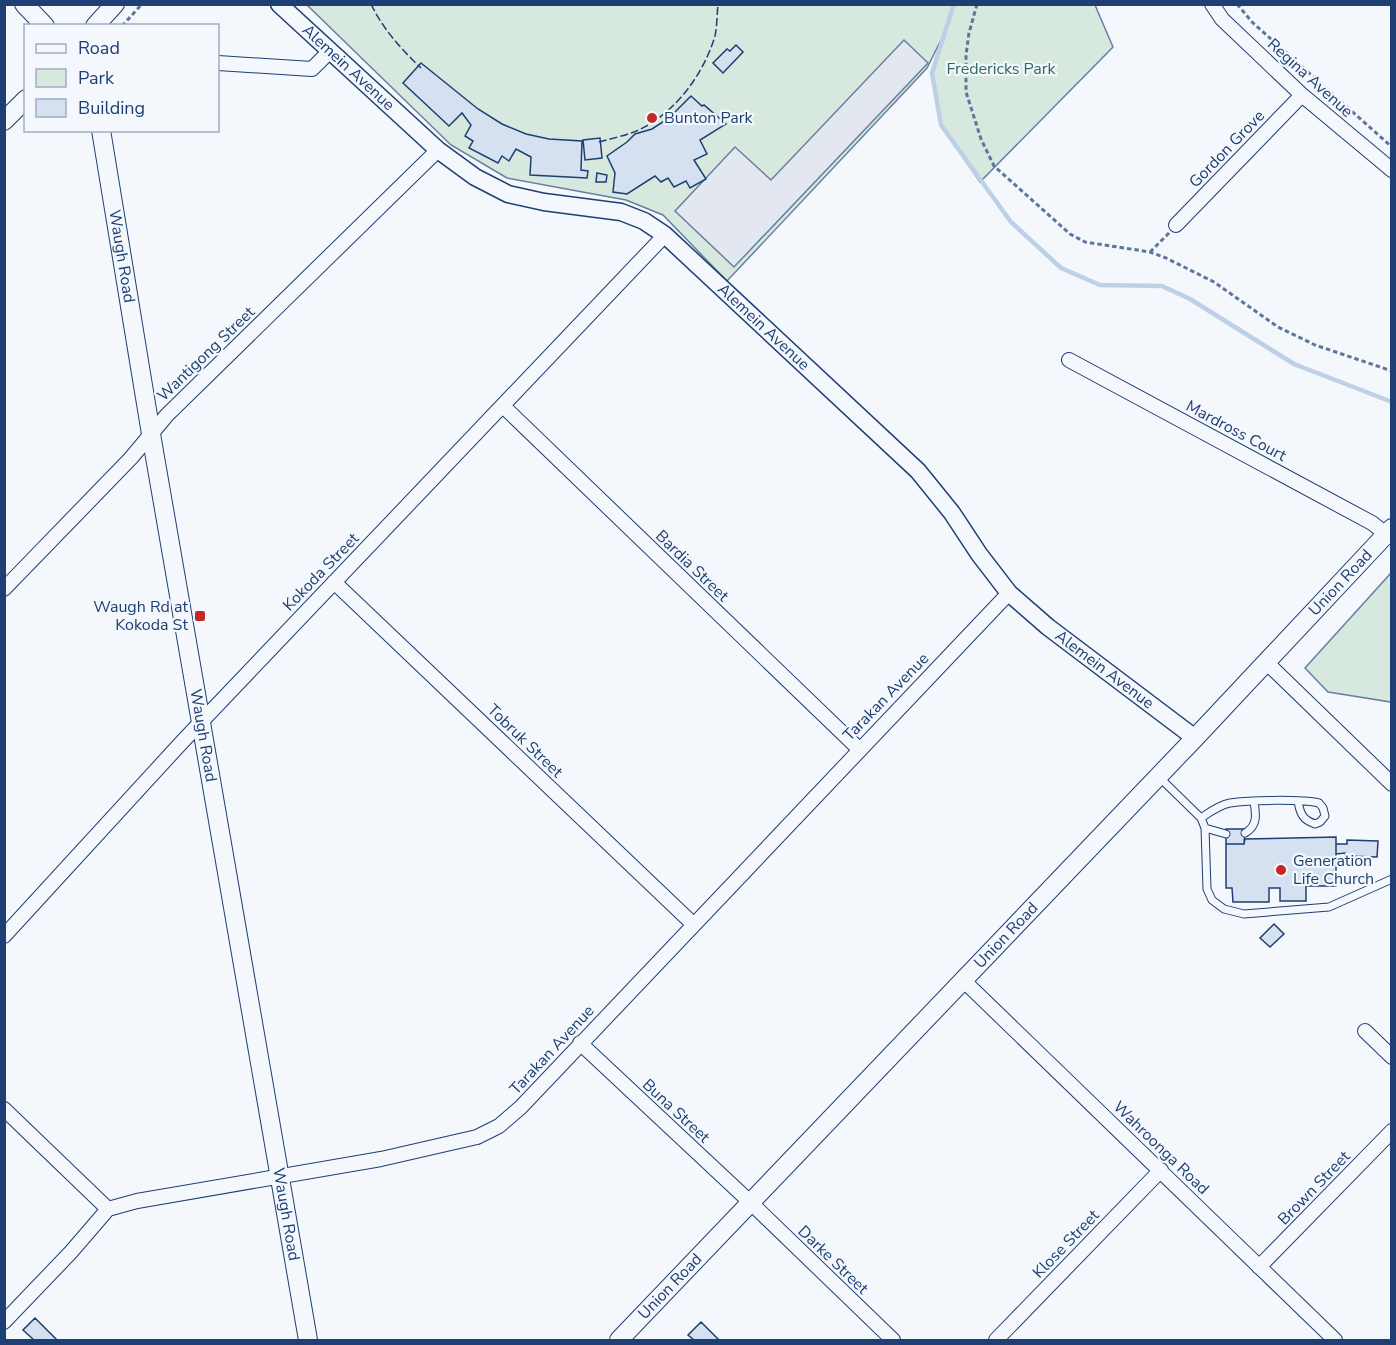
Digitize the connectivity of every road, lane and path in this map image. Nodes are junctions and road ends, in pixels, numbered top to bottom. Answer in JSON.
{"nodes":[{"id":1,"x":24,"y":4,"type":"edge"},
{"id":2,"x":115,"y":4,"type":"edge"},
{"id":3,"x":142,"y":4,"type":"edge"},
{"id":4,"x":279,"y":4,"type":"edge"},
{"id":5,"x":977,"y":4,"type":"edge"},
{"id":6,"x":1212,"y":4,"type":"edge"},
{"id":7,"x":1237,"y":4,"type":"edge"},
{"id":8,"x":43,"y":24,"type":"edge"},
{"id":9,"x":97,"y":24,"type":"edge"},
{"id":10,"x":124,"y":24,"type":"edge"},
{"id":11,"x":330,"y":51,"type":"junction"},
{"id":12,"x":219,"y":63,"type":"edge"},
{"id":13,"x":1302,"y":95,"type":"junction"},
{"id":14,"x":24,"y":101,"type":"edge"},
{"id":15,"x":4,"y":121,"type":"edge"},
{"id":16,"x":101,"y":132,"type":"edge"},
{"id":17,"x":1392,"y":147,"type":"edge"},
{"id":18,"x":438,"y":150,"type":"junction"},
{"id":19,"x":1392,"y":170,"type":"edge"},
{"id":20,"x":1176,"y":225,"type":"joint"},
{"id":21,"x":665,"y":235,"type":"junction"},
{"id":22,"x":1150,"y":252,"type":"junction"},
{"id":23,"x":1069,"y":360,"type":"dead end"},
{"id":24,"x":1392,"y":371,"type":"edge"},
{"id":25,"x":503,"y":406,"type":"junction"},
{"id":26,"x":151,"y":434,"type":"junction"},
{"id":27,"x":1389,"y":531,"type":"edge"},
{"id":28,"x":334,"y":582,"type":"junction"},
{"id":29,"x":4,"y":589,"type":"edge"},
{"id":30,"x":1009,"y":593,"type":"junction"},
{"id":31,"x":1266,"y":662,"type":"junction"},
{"id":32,"x":201,"y":722,"type":"junction"},
{"id":33,"x":1195,"y":738,"type":"junction"},
{"id":34,"x":859,"y":749,"type":"junction"},
{"id":35,"x":1158,"y":776,"type":"junction"},
{"id":36,"x":1392,"y":784,"type":"edge"},
{"id":37,"x":1298,"y":801,"type":"dead end"},
{"id":38,"x":1254,"y":802,"type":"junction"},
{"id":39,"x":1201,"y":818,"type":"junction"},
{"id":40,"x":1205,"y":828,"type":"junction"},
{"id":41,"x":1245,"y":833,"type":"dead end"},
{"id":42,"x":1226,"y":834,"type":"dead end"},
{"id":43,"x":1392,"y":879,"type":"edge"},
{"id":44,"x":693,"y":924,"type":"junction"},
{"id":45,"x":4,"y":936,"type":"edge"},
{"id":46,"x":963,"y":980,"type":"junction"},
{"id":47,"x":1365,"y":1031,"type":"dead end"},
{"id":48,"x":580,"y":1043,"type":"junction"},
{"id":49,"x":1392,"y":1057,"type":"edge"},
{"id":50,"x":4,"y":1109,"type":"edge"},
{"id":51,"x":1392,"y":1131,"type":"edge"},
{"id":52,"x":1161,"y":1170,"type":"junction"},
{"id":53,"x":280,"y":1177,"type":"junction"},
{"id":54,"x":750,"y":1202,"type":"junction"},
{"id":55,"x":108,"y":1209,"type":"junction"},
{"id":56,"x":1259,"y":1267,"type":"junction"},
{"id":57,"x":4,"y":1322,"type":"edge"},
{"id":58,"x":308,"y":1341,"type":"edge"},
{"id":59,"x":619,"y":1341,"type":"edge"},
{"id":60,"x":893,"y":1341,"type":"edge"},
{"id":61,"x":996,"y":1341,"type":"edge"},
{"id":62,"x":1335,"y":1341,"type":"edge"}],
"edges":[{"from":1,"to":8,"type":"main road"},
{"from":2,"to":9,"type":"main road"},
{"from":3,"to":10,"type":"path"},
{"from":4,"to":11,"type":"street","name":"Alemein Avenue"},
{"from":5,"to":22,"type":"path"},
{"from":6,"to":13,"type":"street","name":"Regina Avenue"},
{"from":7,"to":17,"type":"path"},
{"from":11,"to":12,"type":"street"},
{"from":11,"to":18,"type":"street","name":"Alemein Avenue"},
{"from":13,"to":19,"type":"street","name":"Regina Avenue"},
{"from":13,"to":20,"type":"street","name":"Gordon Grove"},
{"from":14,"to":15,"type":"main road"},
{"from":16,"to":26,"type":"main road","name":"Waugh Road"},
{"from":18,"to":21,"type":"street","name":"Alemein Avenue"},
{"from":18,"to":26,"type":"street","name":"Wantigong Street"},
{"from":20,"to":22,"type":"path"},
{"from":21,"to":25,"type":"street","name":"Kokoda Street"},
{"from":21,"to":30,"type":"street","name":"Alemein Avenue"},
{"from":22,"to":24,"type":"path"},
{"from":23,"to":27,"type":"street","name":"Mardross Court"},
{"from":25,"to":28,"type":"street","name":"Kokoda Street"},
{"from":25,"to":34,"type":"street","name":"Bardia Street"},
{"from":26,"to":29,"type":"street","name":"Wantigong Street"},
{"from":26,"to":32,"type":"main road","name":"Waugh Road"},
{"from":27,"to":31,"type":"main road","name":"Union Road"},
{"from":28,"to":32,"type":"street","name":"Kokoda Street"},
{"from":28,"to":44,"type":"street","name":"Tobruk Street"},
{"from":30,"to":33,"type":"street","name":"Alemein Avenue"},
{"from":30,"to":34,"type":"street","name":"Tarakan Avenue"},
{"from":31,"to":33,"type":"main road","name":"Union Road"},
{"from":31,"to":36,"type":"street"},
{"from":32,"to":45,"type":"street","name":"Kokoda Street"},
{"from":32,"to":53,"type":"main road","name":"Waugh Road"},
{"from":33,"to":35,"type":"main road","name":"Union Road"},
{"from":34,"to":44,"type":"street","name":"Tarakan Avenue"},
{"from":35,"to":39,"type":"lane"},
{"from":35,"to":46,"type":"main road","name":"Union Road"},
{"from":37,"to":38,"type":"lane"},
{"from":38,"to":39,"type":"lane"},
{"from":38,"to":41,"type":"lane"},
{"from":39,"to":40,"type":"lane"},
{"from":40,"to":42,"type":"lane"},
{"from":40,"to":43,"type":"lane"},
{"from":44,"to":48,"type":"street","name":"Tarakan Avenue"},
{"from":46,"to":52,"type":"street","name":"Wahroonga Road"},
{"from":46,"to":54,"type":"main road","name":"Union Road"},
{"from":47,"to":49,"type":"street"},
{"from":48,"to":53,"type":"street","name":"Tarakan Avenue"},
{"from":48,"to":54,"type":"street","name":"Buna Street"},
{"from":50,"to":55,"type":"street"},
{"from":51,"to":56,"type":"street","name":"Brown Street"},
{"from":52,"to":56,"type":"street","name":"Wahroonga Road"},
{"from":52,"to":61,"type":"street","name":"Klose Street"},
{"from":53,"to":55,"type":"street","name":"Tarakan Avenue"},
{"from":53,"to":58,"type":"main road","name":"Waugh Road"},
{"from":54,"to":59,"type":"main road","name":"Union Road"},
{"from":54,"to":60,"type":"street","name":"Darke Street"},
{"from":55,"to":57,"type":"street"},
{"from":56,"to":62,"type":"street","name":"Wahroonga Road"}]}
